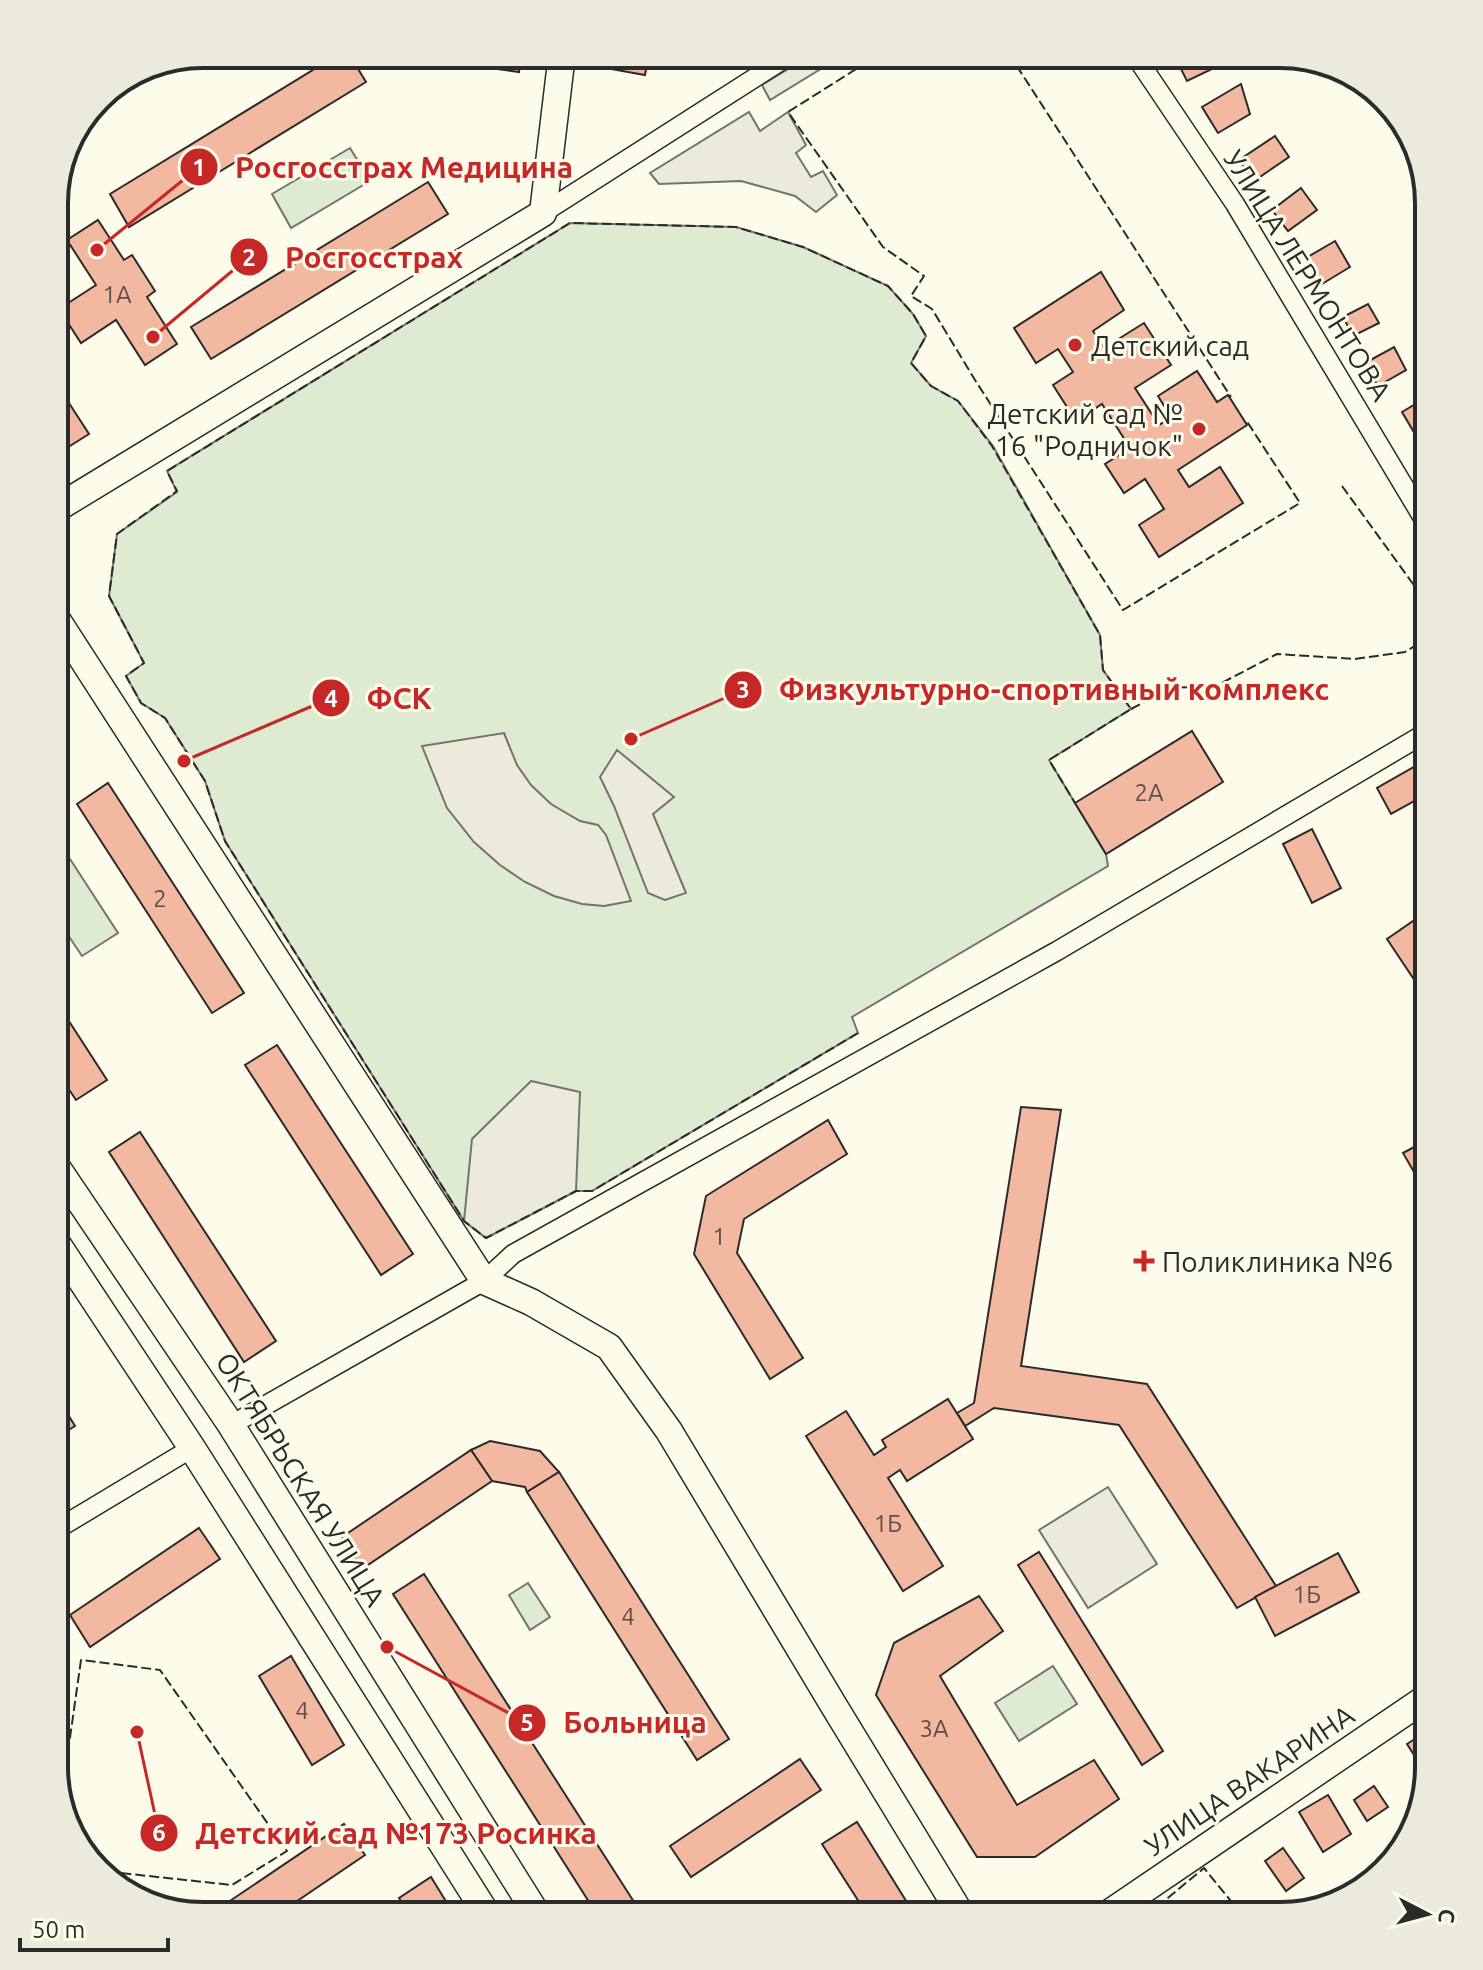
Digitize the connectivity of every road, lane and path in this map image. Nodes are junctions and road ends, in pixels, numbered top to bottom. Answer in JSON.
{"nodes":[{"id":1,"x":560,"y":68,"type":"edge"},
{"id":2,"x":770,"y":68,"type":"edge"},
{"id":3,"x":1143,"y":68,"type":"edge"},
{"id":4,"x":543,"y":213,"type":"junction"},
{"id":5,"x":68,"y":501,"type":"edge"},
{"id":6,"x":1415,"y":505,"type":"edge"},
{"id":7,"x":68,"y":637,"type":"edge"},
{"id":8,"x":1415,"y":739,"type":"edge"},
{"id":9,"x":68,"y":1184,"type":"edge"},
{"id":10,"x":68,"y":1260,"type":"edge"},
{"id":11,"x":484,"y":1281,"type":"junction"},
{"id":12,"x":231,"y":1425,"type":"junction"},
{"id":13,"x":192,"y":1448,"type":"junction"},
{"id":14,"x":68,"y":1523,"type":"edge"},
{"id":15,"x":1415,"y":1706,"type":"edge"},
{"id":16,"x":479,"y":1902,"type":"edge"},
{"id":17,"x":529,"y":1902,"type":"edge"},
{"id":18,"x":953,"y":1902,"type":"edge"},
{"id":19,"x":1126,"y":1902,"type":"edge"}],
"edges":[{"from":1,"to":4,"type":"street"},
{"from":2,"to":4,"type":"street"},
{"from":3,"to":6,"type":"street","name":"УЛИЦА ЛЕРМОНТОВА"},
{"from":4,"to":5,"type":"street"},
{"from":7,"to":11,"type":"street"},
{"from":8,"to":11,"type":"street"},
{"from":9,"to":12,"type":"street","name":"ОКТЯБРЬСКАЯ УЛИЦА"},
{"from":10,"to":13,"type":"street"},
{"from":11,"to":12,"type":"street"},
{"from":11,"to":18,"type":"street"},
{"from":12,"to":17,"type":"street","name":"ОКТЯБРЬСКАЯ УЛИЦА"},
{"from":13,"to":14,"type":"street"},
{"from":13,"to":16,"type":"street"},
{"from":15,"to":19,"type":"street","name":"УЛИЦА ВАКАРИНА"}]}
